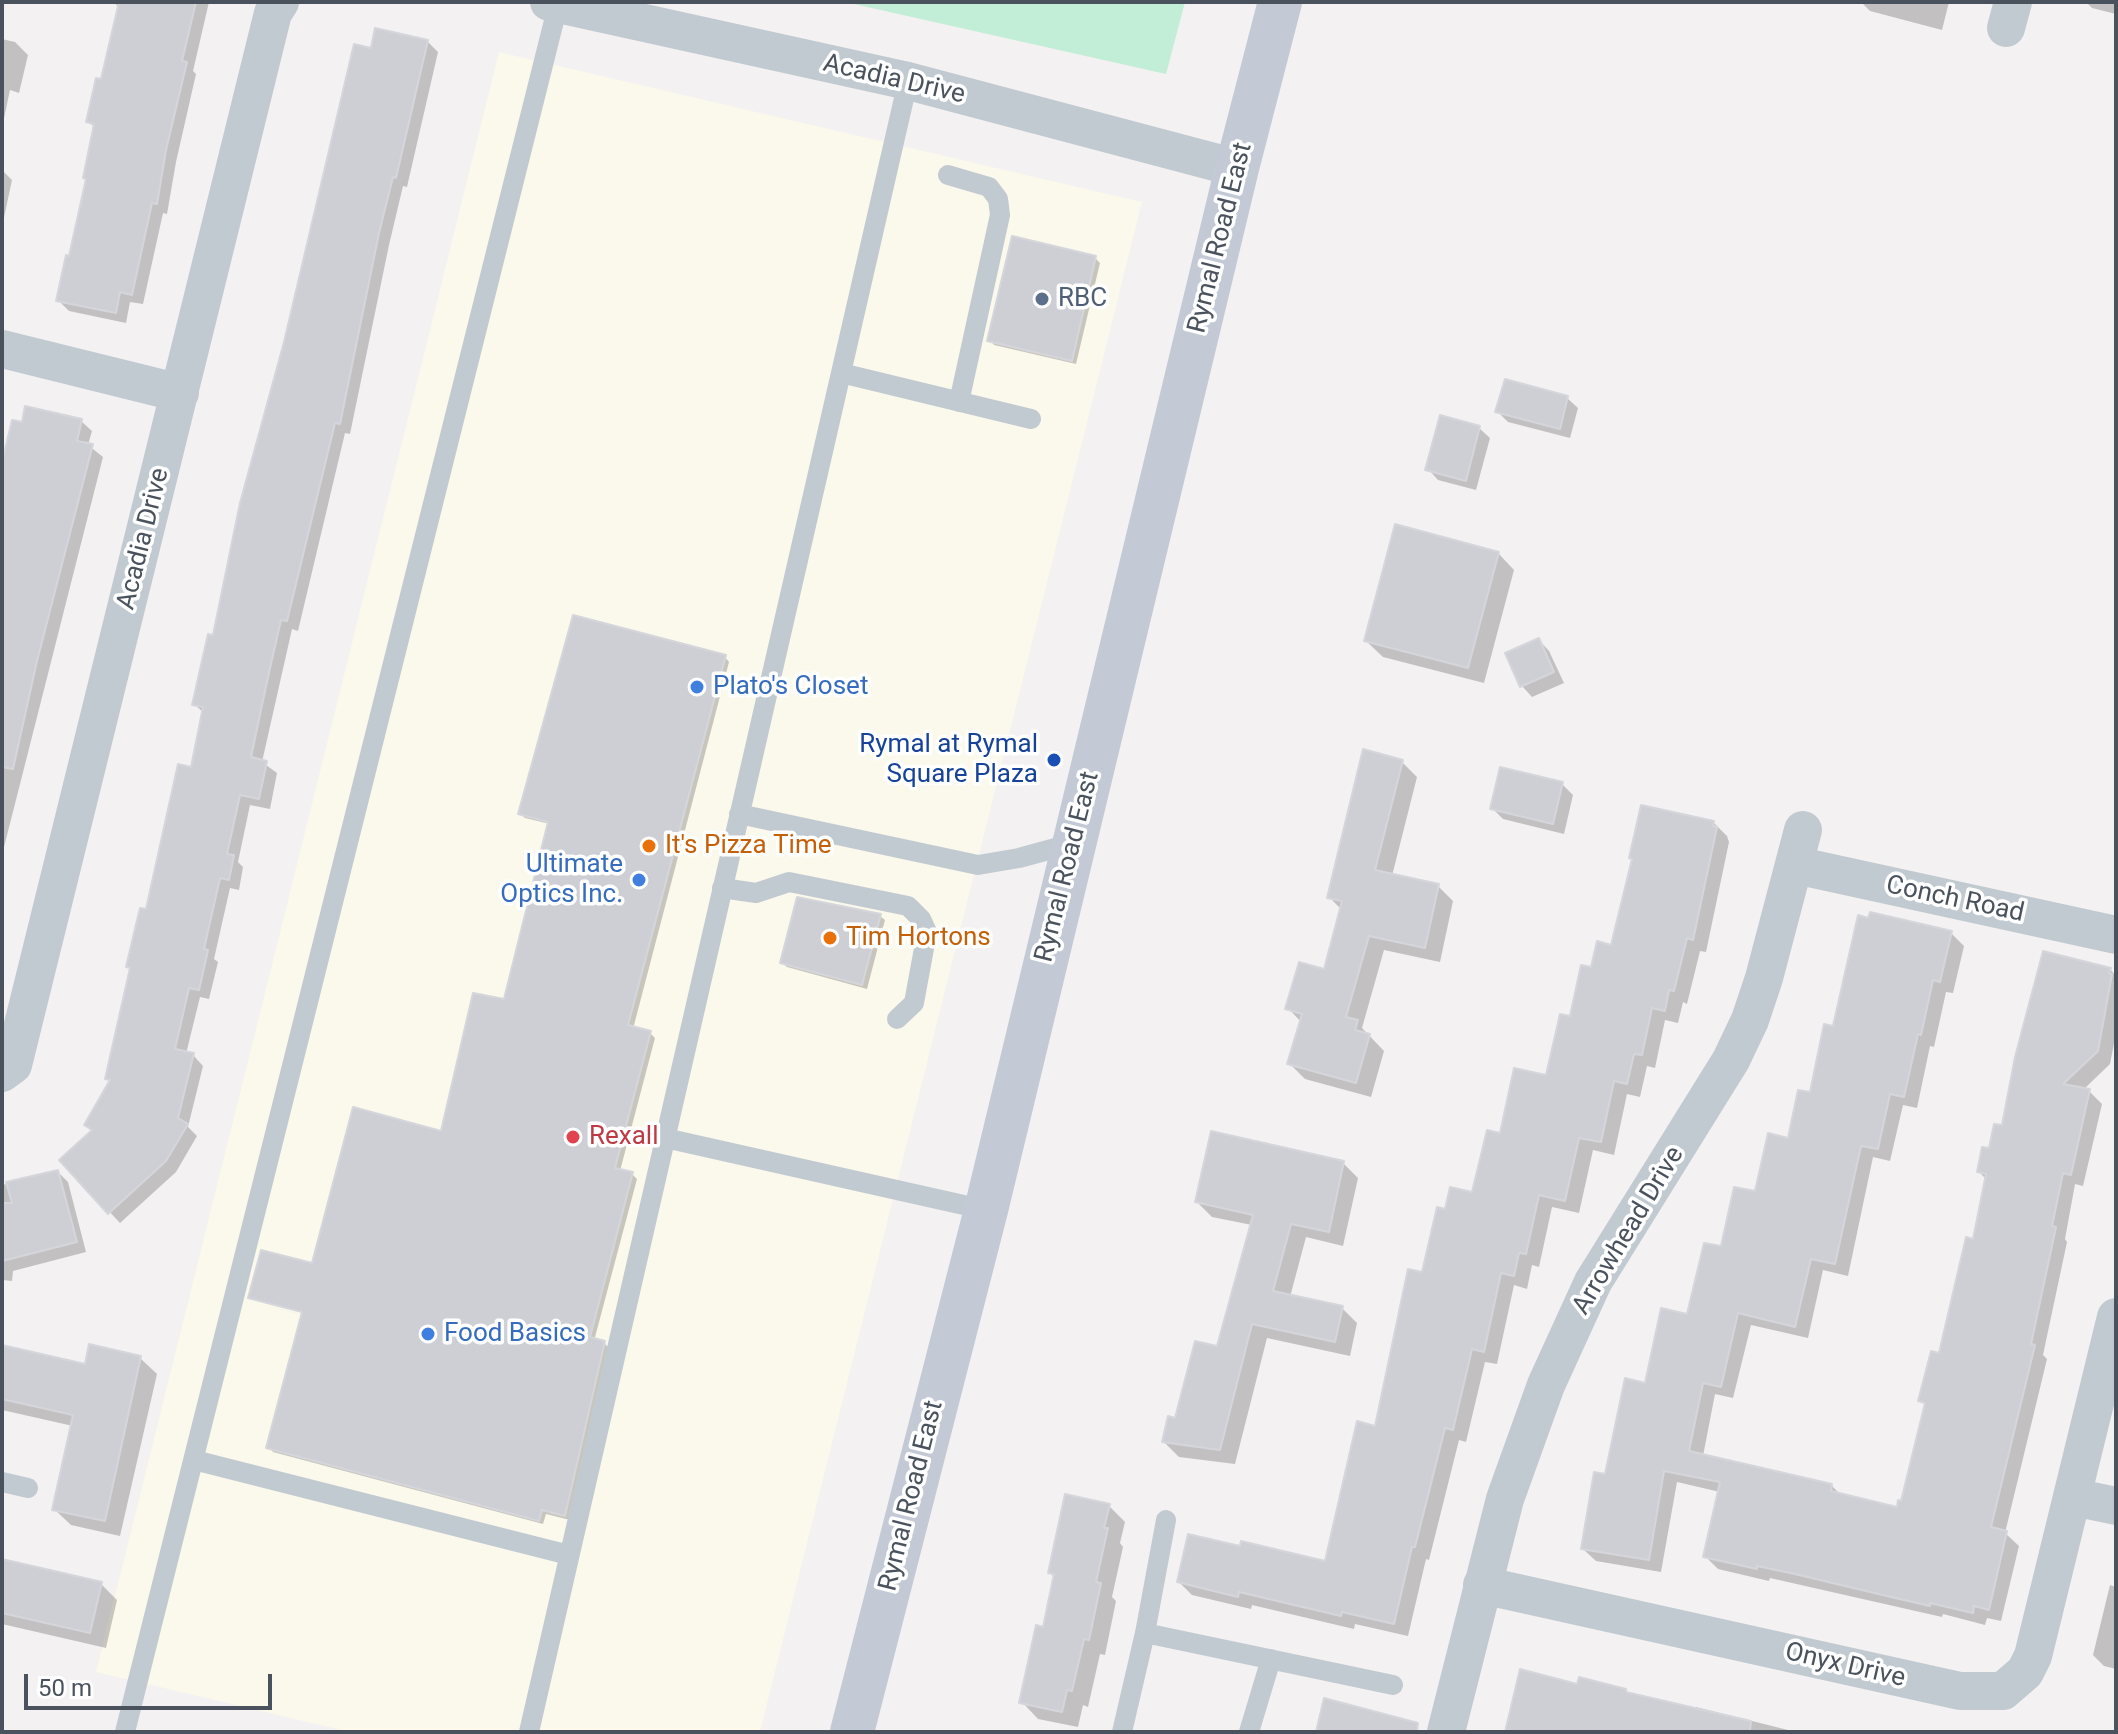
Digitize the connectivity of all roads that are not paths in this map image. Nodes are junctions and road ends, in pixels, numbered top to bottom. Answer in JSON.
{"nodes":[{"id":1,"x":280,"y":2,"type":"edge"},
{"id":2,"x":1280,"y":2,"type":"edge"},
{"id":3,"x":554,"y":3,"type":"edge"},
{"id":4,"x":908,"y":81,"type":"junction"},
{"id":5,"x":1237,"y":168,"type":"junction"},
{"id":6,"x":948,"y":175,"type":"dead end"},
{"id":7,"x":2,"y":349,"type":"edge"},
{"id":8,"x":841,"y":373,"type":"junction"},
{"id":9,"x":180,"y":393,"type":"junction"},
{"id":10,"x":959,"y":402,"type":"junction"},
{"id":11,"x":1031,"y":419,"type":"dead end"},
{"id":12,"x":739,"y":814,"type":"junction"},
{"id":13,"x":1074,"y":843,"type":"junction"},
{"id":14,"x":1799,"y":847,"type":"joint"},
{"id":15,"x":722,"y":888,"type":"junction"},
{"id":16,"x":2116,"y":935,"type":"edge"},
{"id":17,"x":897,"y":1019,"type":"dead end"},
{"id":18,"x":2,"y":1073,"type":"edge"},
{"id":19,"x":665,"y":1138,"type":"junction"},
{"id":20,"x":986,"y":1210,"type":"junction"},
{"id":21,"x":2116,"y":1317,"type":"edge"},
{"id":22,"x":194,"y":1460,"type":"junction"},
{"id":23,"x":2,"y":1482,"type":"edge"},
{"id":24,"x":28,"y":1488,"type":"dead end"},
{"id":25,"x":2073,"y":1497,"type":"junction"},
{"id":26,"x":2116,"y":1506,"type":"edge"},
{"id":27,"x":1166,"y":1520,"type":"dead end"},
{"id":28,"x":569,"y":1555,"type":"junction"},
{"id":29,"x":1482,"y":1585,"type":"junction"},
{"id":30,"x":1145,"y":1633,"type":"junction"},
{"id":31,"x":1271,"y":1659,"type":"junction"},
{"id":32,"x":1393,"y":1685,"type":"dead end"},
{"id":33,"x":125,"y":1732,"type":"edge"},
{"id":34,"x":529,"y":1732,"type":"edge"},
{"id":35,"x":852,"y":1732,"type":"edge"},
{"id":36,"x":1122,"y":1732,"type":"edge"},
{"id":37,"x":1249,"y":1732,"type":"edge"},
{"id":38,"x":1446,"y":1732,"type":"edge"}],
"edges":[{"from":1,"to":9,"type":"street","name":"Acadia Drive"},
{"from":2,"to":5,"type":"main road","name":"Rymal Road East"},
{"from":3,"to":4,"type":"street","name":"Acadia Drive"},
{"from":3,"to":22,"type":"lane"},
{"from":4,"to":5,"type":"street","name":"Acadia Drive"},
{"from":4,"to":8,"type":"lane"},
{"from":5,"to":13,"type":"main road","name":"Rymal Road East"},
{"from":6,"to":10,"type":"lane"},
{"from":7,"to":9,"type":"street"},
{"from":8,"to":10,"type":"lane"},
{"from":8,"to":12,"type":"lane"},
{"from":9,"to":18,"type":"street","name":"Acadia Drive"},
{"from":10,"to":11,"type":"lane"},
{"from":12,"to":13,"type":"lane"},
{"from":12,"to":15,"type":"lane"},
{"from":13,"to":20,"type":"main road","name":"Rymal Road East"},
{"from":14,"to":16,"type":"street","name":"Conch Road"},
{"from":14,"to":29,"type":"street","name":"Arrowhead Drive"},
{"from":15,"to":17,"type":"lane"},
{"from":15,"to":19,"type":"lane"},
{"from":19,"to":20,"type":"lane"},
{"from":19,"to":28,"type":"lane"},
{"from":20,"to":35,"type":"main road","name":"Rymal Road East"},
{"from":21,"to":25,"type":"street","name":"Onyx Drive"},
{"from":22,"to":28,"type":"lane"},
{"from":22,"to":33,"type":"lane"},
{"from":23,"to":24,"type":"lane"},
{"from":25,"to":26,"type":"street"},
{"from":25,"to":29,"type":"street","name":"Onyx Drive"},
{"from":27,"to":30,"type":"lane"},
{"from":28,"to":34,"type":"lane"},
{"from":29,"to":38,"type":"street","name":"Arrowhead Drive"},
{"from":30,"to":31,"type":"lane"},
{"from":30,"to":36,"type":"lane"},
{"from":31,"to":32,"type":"lane"},
{"from":31,"to":37,"type":"lane"}]}
